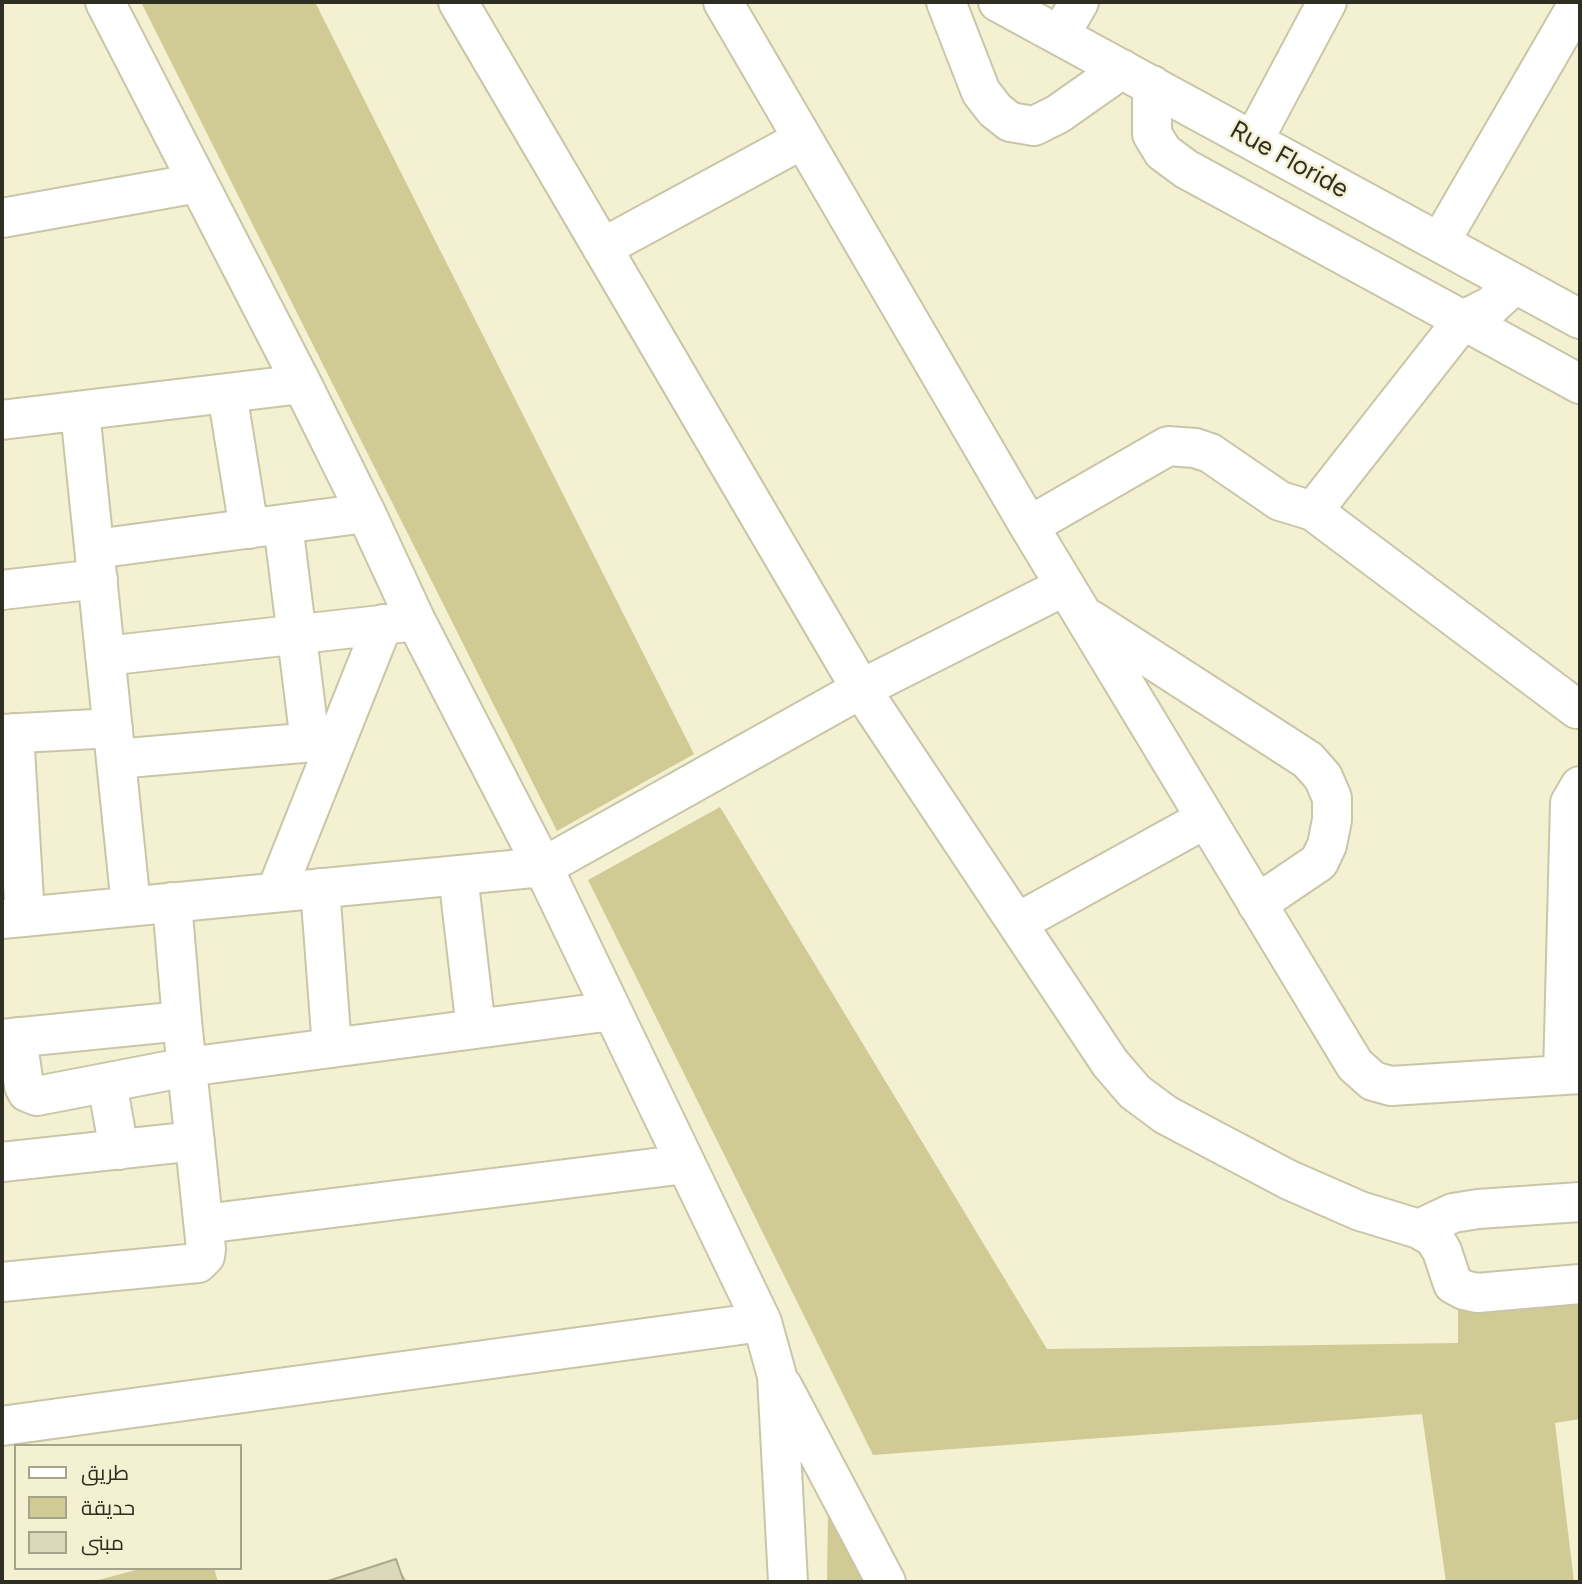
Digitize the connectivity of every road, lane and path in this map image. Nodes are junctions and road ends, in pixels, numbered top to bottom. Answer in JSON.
{"nodes":[{"id":1,"x":105,"y":2,"type":"edge"},
{"id":2,"x":458,"y":2,"type":"edge"},
{"id":3,"x":723,"y":2,"type":"edge"},
{"id":4,"x":946,"y":2,"type":"edge"},
{"id":5,"x":998,"y":2,"type":"edge"},
{"id":6,"x":1079,"y":2,"type":"edge"},
{"id":7,"x":1327,"y":2,"type":"edge"},
{"id":8,"x":1579,"y":2,"type":"edge"},
{"id":9,"x":1060,"y":35,"type":"junction"},
{"id":10,"x":1137,"y":77,"type":"junction"},
{"id":11,"x":803,"y":139,"type":"junction"},
{"id":12,"x":1253,"y":141,"type":"junction"},
{"id":13,"x":198,"y":183,"type":"junction"},
{"id":14,"x":2,"y":218,"type":"edge"},
{"id":15,"x":1440,"y":242,"type":"junction"},
{"id":16,"x":602,"y":248,"type":"junction"},
{"id":17,"x":1512,"y":282,"type":"junction"},
{"id":18,"x":1580,"y":319,"type":"edge"},
{"id":19,"x":1462,"y":320,"type":"junction"},
{"id":20,"x":302,"y":384,"type":"junction"},
{"id":21,"x":1580,"y":384,"type":"edge"},
{"id":22,"x":227,"y":393,"type":"junction"},
{"id":23,"x":80,"y":411,"type":"junction"},
{"id":24,"x":2,"y":420,"type":"edge"},
{"id":25,"x":1313,"y":511,"type":"junction"},
{"id":26,"x":366,"y":513,"type":"junction"},
{"id":27,"x":266,"y":526,"type":"junction"},
{"id":28,"x":1029,"y":526,"type":"junction"},
{"id":29,"x":96,"y":564,"type":"junction"},
{"id":30,"x":2,"y":590,"type":"edge"},
{"id":31,"x":1074,"y":601,"type":"junction"},
{"id":32,"x":399,"y":623,"type":"junction"},
{"id":33,"x":296,"y":634,"type":"junction"},
{"id":34,"x":105,"y":656,"type":"junction"},
{"id":35,"x":861,"y":688,"type":"junction"},
{"id":36,"x":1577,"y":709,"type":"dead end"},
{"id":37,"x":8,"y":734,"type":"edge"},
{"id":38,"x":323,"y":741,"type":"junction"},
{"id":39,"x":114,"y":743,"type":"junction"},
{"id":40,"x":1580,"y":786,"type":"edge"},
{"id":41,"x":1205,"y":819,"type":"junction"},
{"id":42,"x":543,"y":867,"type":"junction"},
{"id":43,"x":458,"y":875,"type":"junction"},
{"id":44,"x":320,"y":888,"type":"junction"},
{"id":45,"x":276,"y":892,"type":"junction"},
{"id":46,"x":172,"y":902,"type":"junction"},
{"id":47,"x":1256,"y":904,"type":"junction"},
{"id":48,"x":131,"y":906,"type":"junction"},
{"id":49,"x":13,"y":918,"type":"edge"},
{"id":50,"x":1017,"y":923,"type":"junction"},
{"id":51,"x":612,"y":1010,"type":"junction"},
{"id":52,"x":182,"y":1021,"type":"junction"},
{"id":53,"x":476,"y":1028,"type":"junction"},
{"id":54,"x":9,"y":1038,"type":"edge"},
{"id":55,"x":332,"y":1048,"type":"junction"},
{"id":56,"x":187,"y":1067,"type":"junction"},
{"id":57,"x":1572,"y":1075,"type":"edge"},
{"id":58,"x":107,"y":1083,"type":"junction"},
{"id":59,"x":195,"y":1141,"type":"junction"},
{"id":60,"x":119,"y":1150,"type":"junction"},
{"id":61,"x":2,"y":1162,"type":"edge"},
{"id":62,"x":686,"y":1164,"type":"junction"},
{"id":63,"x":1580,"y":1202,"type":"edge"},
{"id":64,"x":204,"y":1223,"type":"junction"},
{"id":65,"x":1419,"y":1229,"type":"junction"},
{"id":66,"x":2,"y":1282,"type":"edge"},
{"id":67,"x":1580,"y":1284,"type":"edge"},
{"id":68,"x":762,"y":1322,"type":"junction"},
{"id":69,"x":777,"y":1376,"type":"junction"},
{"id":70,"x":2,"y":1426,"type":"edge"},
{"id":71,"x":788,"y":1582,"type":"edge"},
{"id":72,"x":886,"y":1582,"type":"edge"}],
"edges":[{"from":1,"to":13,"type":"street"},
{"from":2,"to":16,"type":"street"},
{"from":3,"to":11,"type":"street"},
{"from":4,"to":10,"type":"street"},
{"from":5,"to":9,"type":"street","name":"Rue Floride"},
{"from":6,"to":9,"type":"street"},
{"from":7,"to":12,"type":"street"},
{"from":8,"to":15,"type":"street"},
{"from":9,"to":10,"type":"street","name":"Rue Floride"},
{"from":10,"to":12,"type":"street","name":"Rue Floride"},
{"from":10,"to":19,"type":"street"},
{"from":11,"to":16,"type":"street"},
{"from":11,"to":28,"type":"street"},
{"from":12,"to":15,"type":"street","name":"Rue Floride"},
{"from":13,"to":14,"type":"street"},
{"from":13,"to":20,"type":"street"},
{"from":15,"to":17,"type":"street","name":"Rue Floride"},
{"from":16,"to":35,"type":"street"},
{"from":17,"to":18,"type":"street","name":"Rue Floride"},
{"from":17,"to":19,"type":"street"},
{"from":19,"to":21,"type":"street"},
{"from":19,"to":25,"type":"street"},
{"from":20,"to":22,"type":"street"},
{"from":20,"to":26,"type":"street"},
{"from":22,"to":23,"type":"street"},
{"from":22,"to":27,"type":"street"},
{"from":23,"to":24,"type":"street"},
{"from":23,"to":29,"type":"street"},
{"from":25,"to":28,"type":"street"},
{"from":25,"to":36,"type":"street"},
{"from":26,"to":27,"type":"street"},
{"from":26,"to":32,"type":"street"},
{"from":27,"to":29,"type":"street"},
{"from":27,"to":33,"type":"street"},
{"from":28,"to":31,"type":"street"},
{"from":29,"to":30,"type":"street"},
{"from":29,"to":34,"type":"street"},
{"from":31,"to":35,"type":"street"},
{"from":31,"to":41,"type":"street"},
{"from":31,"to":47,"type":"street"},
{"from":32,"to":33,"type":"street"},
{"from":32,"to":38,"type":"street"},
{"from":32,"to":42,"type":"street"},
{"from":33,"to":34,"type":"street"},
{"from":33,"to":38,"type":"street"},
{"from":34,"to":39,"type":"street"},
{"from":35,"to":42,"type":"street"},
{"from":35,"to":50,"type":"street"},
{"from":37,"to":39,"type":"street"},
{"from":37,"to":49,"type":"street"},
{"from":38,"to":39,"type":"street"},
{"from":38,"to":45,"type":"street"},
{"from":39,"to":48,"type":"street"},
{"from":40,"to":57,"type":"street"},
{"from":41,"to":47,"type":"street"},
{"from":41,"to":50,"type":"street"},
{"from":42,"to":43,"type":"street"},
{"from":42,"to":51,"type":"street"},
{"from":43,"to":44,"type":"street"},
{"from":43,"to":53,"type":"street"},
{"from":44,"to":45,"type":"street"},
{"from":44,"to":55,"type":"street"},
{"from":45,"to":46,"type":"street"},
{"from":46,"to":48,"type":"street"},
{"from":46,"to":52,"type":"street"},
{"from":47,"to":57,"type":"street"},
{"from":48,"to":49,"type":"street"},
{"from":50,"to":65,"type":"street"},
{"from":51,"to":53,"type":"street"},
{"from":51,"to":62,"type":"street"},
{"from":52,"to":54,"type":"street"},
{"from":52,"to":56,"type":"street"},
{"from":53,"to":55,"type":"street"},
{"from":54,"to":58,"type":"street"},
{"from":55,"to":56,"type":"street"},
{"from":56,"to":58,"type":"street"},
{"from":56,"to":59,"type":"street"},
{"from":58,"to":60,"type":"street"},
{"from":59,"to":60,"type":"street"},
{"from":59,"to":64,"type":"street"},
{"from":60,"to":61,"type":"street"},
{"from":62,"to":64,"type":"street"},
{"from":62,"to":68,"type":"street"},
{"from":63,"to":65,"type":"street"},
{"from":64,"to":66,"type":"street"},
{"from":65,"to":67,"type":"street"},
{"from":68,"to":69,"type":"street"},
{"from":68,"to":70,"type":"street"},
{"from":69,"to":71,"type":"street"},
{"from":69,"to":72,"type":"street"}]}
